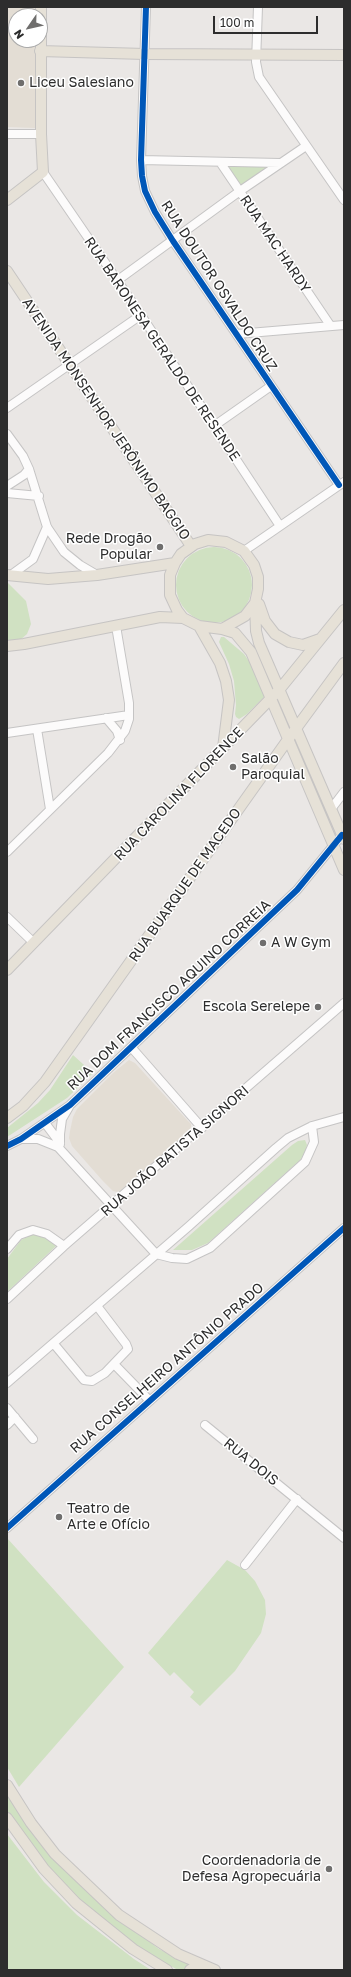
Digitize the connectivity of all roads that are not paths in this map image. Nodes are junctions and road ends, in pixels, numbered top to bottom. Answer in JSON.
{"nodes":[{"id":1,"x":41,"y":7,"type":"edge"},
{"id":2,"x":146,"y":7,"type":"edge"},
{"id":3,"x":258,"y":7,"type":"edge"},
{"id":4,"x":40,"y":51,"type":"junction"},
{"id":5,"x":144,"y":54,"type":"junction"},
{"id":6,"x":256,"y":55,"type":"junction"},
{"id":7,"x":344,"y":55,"type":"edge"},
{"id":8,"x":7,"y":134,"type":"edge"},
{"id":9,"x":41,"y":134,"type":"junction"},
{"id":10,"x":306,"y":146,"type":"junction"},
{"id":11,"x":141,"y":160,"type":"junction"},
{"id":12,"x":220,"y":162,"type":"junction"},
{"id":13,"x":281,"y":163,"type":"junction"},
{"id":14,"x":43,"y":172,"type":"junction"},
{"id":15,"x":240,"y":191,"type":"junction"},
{"id":16,"x":7,"y":200,"type":"edge"},
{"id":17,"x":344,"y":200,"type":"edge"},
{"id":18,"x":173,"y":241,"type":"junction"},
{"id":19,"x":7,"y":271,"type":"edge"},
{"id":20,"x":118,"y":280,"type":"junction"},
{"id":21,"x":142,"y":315,"type":"junction"},
{"id":22,"x":344,"y":325,"type":"edge"},
{"id":23,"x":330,"y":326,"type":"junction"},
{"id":24,"x":236,"y":334,"type":"junction"},
{"id":25,"x":70,"y":364,"type":"junction"},
{"id":26,"x":271,"y":386,"type":"junction"},
{"id":27,"x":7,"y":408,"type":"edge"},
{"id":28,"x":214,"y":426,"type":"junction"},
{"id":29,"x":7,"y":434,"type":"edge"},
{"id":30,"x":29,"y":469,"type":"junction"},
{"id":31,"x":342,"y":484,"type":"edge"},
{"id":32,"x":7,"y":486,"type":"edge"},
{"id":33,"x":7,"y":493,"type":"edge"},
{"id":34,"x":39,"y":496,"type":"junction"},
{"id":35,"x":280,"y":526,"type":"junction"},
{"id":36,"x":47,"y":527,"type":"junction"},
{"id":37,"x":191,"y":546,"type":"junction"},
{"id":38,"x":244,"y":551,"type":"junction"},
{"id":39,"x":175,"y":563,"type":"junction"},
{"id":40,"x":97,"y":574,"type":"junction"},
{"id":41,"x":9,"y":575,"type":"edge"},
{"id":42,"x":256,"y":599,"type":"junction"},
{"id":43,"x":344,"y":610,"type":"edge"},
{"id":44,"x":183,"y":618,"type":"junction"},
{"id":45,"x":116,"y":626,"type":"junction"},
{"id":46,"x":199,"y":626,"type":"junction"},
{"id":47,"x":222,"y":629,"type":"junction"},
{"id":48,"x":320,"y":639,"type":"junction"},
{"id":49,"x":7,"y":646,"type":"edge"},
{"id":50,"x":344,"y":663,"type":"edge"},
{"id":51,"x":279,"y":690,"type":"junction"},
{"id":52,"x":271,"y":698,"type":"junction"},
{"id":53,"x":129,"y":714,"type":"junction"},
{"id":54,"x":106,"y":718,"type":"junction"},
{"id":55,"x":296,"y":728,"type":"junction"},
{"id":56,"x":37,"y":729,"type":"junction"},
{"id":57,"x":7,"y":732,"type":"edge"},
{"id":58,"x":289,"y":738,"type":"junction"},
{"id":59,"x":120,"y":740,"type":"junction"},
{"id":60,"x":223,"y":748,"type":"junction"},
{"id":61,"x":344,"y":792,"type":"edge"},
{"id":62,"x":50,"y":809,"type":"junction"},
{"id":63,"x":331,"y":809,"type":"junction"},
{"id":64,"x":343,"y":837,"type":"edge"},
{"id":65,"x":334,"y":846,"type":"junction"},
{"id":66,"x":7,"y":852,"type":"edge"},
{"id":67,"x":344,"y":870,"type":"edge"},
{"id":68,"x":7,"y":917,"type":"edge"},
{"id":69,"x":34,"y":943,"type":"junction"},
{"id":70,"x":7,"y":970,"type":"edge"},
{"id":71,"x":344,"y":1003,"type":"edge"},
{"id":72,"x":130,"y":1047,"type":"junction"},
{"id":73,"x":70,"y":1105,"type":"junction"},
{"id":74,"x":344,"y":1116,"type":"edge"},
{"id":75,"x":7,"y":1118,"type":"edge"},
{"id":76,"x":45,"y":1123,"type":"junction"},
{"id":77,"x":312,"y":1126,"type":"junction"},
{"id":78,"x":202,"y":1128,"type":"junction"},
{"id":79,"x":21,"y":1139,"type":"junction"},
{"id":80,"x":60,"y":1144,"type":"junction"},
{"id":81,"x":7,"y":1146,"type":"edge"},
{"id":82,"x":66,"y":1155,"type":"junction"},
{"id":83,"x":113,"y":1206,"type":"junction"},
{"id":84,"x":344,"y":1228,"type":"edge"},
{"id":85,"x":64,"y":1246,"type":"junction"},
{"id":86,"x":7,"y":1249,"type":"edge"},
{"id":87,"x":156,"y":1254,"type":"junction"},
{"id":88,"x":7,"y":1299,"type":"edge"},
{"id":89,"x":96,"y":1306,"type":"junction"},
{"id":90,"x":54,"y":1344,"type":"junction"},
{"id":91,"x":114,"y":1364,"type":"junction"},
{"id":92,"x":7,"y":1383,"type":"edge"},
{"id":93,"x":150,"y":1401,"type":"junction"},
{"id":94,"x":7,"y":1408,"type":"edge"},
{"id":95,"x":15,"y":1418,"type":"junction"},
{"id":96,"x":7,"y":1425,"type":"edge"},
{"id":97,"x":205,"y":1425,"type":"dead end"},
{"id":98,"x":33,"y":1439,"type":"dead end"},
{"id":99,"x":297,"y":1499,"type":"junction"},
{"id":100,"x":7,"y":1528,"type":"edge"},
{"id":101,"x":344,"y":1538,"type":"edge"},
{"id":102,"x":245,"y":1565,"type":"dead end"},
{"id":103,"x":7,"y":1785,"type":"edge"},
{"id":104,"x":7,"y":1818,"type":"edge"},
{"id":105,"x":200,"y":1964,"type":"junction"},
{"id":106,"x":167,"y":1970,"type":"edge"},
{"id":107,"x":190,"y":1970,"type":"edge"},
{"id":108,"x":215,"y":1970,"type":"edge"}],
"edges":[{"from":1,"to":4,"type":"main road"},
{"from":2,"to":5,"type":"street","name":"RUA DOUTOR OSVALDO CRUZ"},
{"from":3,"to":6,"type":"street"},
{"from":4,"to":5,"type":"main road"},
{"from":4,"to":9,"type":"main road"},
{"from":5,"to":6,"type":"main road"},
{"from":5,"to":11,"type":"street","name":"RUA DOUTOR OSVALDO CRUZ"},
{"from":6,"to":7,"type":"main road"},
{"from":6,"to":10,"type":"street"},
{"from":8,"to":9,"type":"street"},
{"from":9,"to":14,"type":"main road"},
{"from":10,"to":13,"type":"street"},
{"from":10,"to":17,"type":"street"},
{"from":11,"to":12,"type":"street"},
{"from":11,"to":18,"type":"street","name":"RUA DOUTOR OSVALDO CRUZ"},
{"from":12,"to":13,"type":"street"},
{"from":12,"to":15,"type":"street","name":"RUA MAC HARDY"},
{"from":13,"to":15,"type":"street"},
{"from":14,"to":16,"type":"main road"},
{"from":14,"to":20,"type":"street","name":"RUA BARONESA GERALDO DE RESENDE"},
{"from":15,"to":18,"type":"street"},
{"from":15,"to":23,"type":"street","name":"RUA MAC HARDY"},
{"from":18,"to":20,"type":"street"},
{"from":18,"to":24,"type":"street","name":"RUA DOUTOR OSVALDO CRUZ"},
{"from":19,"to":25,"type":"main road","name":"AVENIDA MONSENHOR JERÔNIMO BAGGIO"},
{"from":20,"to":21,"type":"street","name":"RUA BARONESA GERALDO DE RESENDE"},
{"from":21,"to":25,"type":"street"},
{"from":21,"to":28,"type":"street","name":"RUA BARONESA GERALDO DE RESENDE"},
{"from":22,"to":23,"type":"street"},
{"from":23,"to":24,"type":"street"},
{"from":24,"to":26,"type":"street","name":"RUA DOUTOR OSVALDO CRUZ"},
{"from":25,"to":27,"type":"street"},
{"from":25,"to":37,"type":"main road","name":"AVENIDA MONSENHOR JERÔNIMO BAGGIO"},
{"from":26,"to":28,"type":"street"},
{"from":26,"to":31,"type":"street","name":"RUA DOUTOR OSVALDO CRUZ"},
{"from":28,"to":35,"type":"street","name":"RUA BARONESA GERALDO DE RESENDE"},
{"from":29,"to":30,"type":"street"},
{"from":30,"to":32,"type":"street"},
{"from":30,"to":34,"type":"street"},
{"from":31,"to":35,"type":"street"},
{"from":33,"to":34,"type":"street"},
{"from":34,"to":36,"type":"street"},
{"from":35,"to":38,"type":"street"},
{"from":36,"to":40,"type":"street"},
{"from":36,"to":41,"type":"street"},
{"from":37,"to":38,"type":"main road"},
{"from":37,"to":39,"type":"main road"},
{"from":38,"to":42,"type":"main road"},
{"from":39,"to":40,"type":"main road"},
{"from":39,"to":44,"type":"main road"},
{"from":40,"to":41,"type":"main road"},
{"from":42,"to":47,"type":"main road"},
{"from":42,"to":48,"type":"main road"},
{"from":42,"to":51,"type":"main road"},
{"from":43,"to":48,"type":"main road","name":"RUA CAROLINA FLORENCE"},
{"from":44,"to":45,"type":"main road"},
{"from":44,"to":46,"type":"main road"},
{"from":45,"to":49,"type":"main road"},
{"from":45,"to":53,"type":"street"},
{"from":46,"to":47,"type":"main road"},
{"from":46,"to":60,"type":"main road"},
{"from":47,"to":52,"type":"main road"},
{"from":48,"to":51,"type":"main road","name":"RUA CAROLINA FLORENCE"},
{"from":50,"to":55,"type":"main road","name":"RUA BUARQUE DE MACEDO"},
{"from":51,"to":52,"type":"main road","name":"RUA CAROLINA FLORENCE"},
{"from":51,"to":55,"type":"main road"},
{"from":52,"to":58,"type":"main road"},
{"from":52,"to":60,"type":"main road","name":"RUA CAROLINA FLORENCE"},
{"from":53,"to":54,"type":"street"},
{"from":53,"to":59,"type":"street"},
{"from":54,"to":56,"type":"street"},
{"from":54,"to":59,"type":"street"},
{"from":55,"to":58,"type":"main road","name":"RUA BUARQUE DE MACEDO"},
{"from":55,"to":63,"type":"main road"},
{"from":56,"to":57,"type":"street"},
{"from":56,"to":62,"type":"street"},
{"from":58,"to":65,"type":"main road"},
{"from":58,"to":75,"type":"main road","name":"RUA BUARQUE DE MACEDO"},
{"from":59,"to":62,"type":"street"},
{"from":60,"to":69,"type":"main road","name":"RUA CAROLINA FLORENCE"},
{"from":61,"to":63,"type":"street"},
{"from":62,"to":66,"type":"street"},
{"from":63,"to":64,"type":"main road"},
{"from":64,"to":65,"type":"street","name":"RUA DOM FRANCISCO AQUINO CORREIA"},
{"from":65,"to":67,"type":"main road"},
{"from":65,"to":72,"type":"street","name":"RUA DOM FRANCISCO AQUINO CORREIA"},
{"from":68,"to":69,"type":"street"},
{"from":69,"to":70,"type":"main road","name":"RUA CAROLINA FLORENCE"},
{"from":71,"to":78,"type":"street","name":"RUA JOÃO BATISTA SIGNORI"},
{"from":72,"to":73,"type":"street","name":"RUA DOM FRANCISCO AQUINO CORREIA"},
{"from":72,"to":78,"type":"street"},
{"from":73,"to":76,"type":"street","name":"RUA DOM FRANCISCO AQUINO CORREIA"},
{"from":73,"to":80,"type":"street"},
{"from":74,"to":77,"type":"street"},
{"from":76,"to":79,"type":"street","name":"RUA DOM FRANCISCO AQUINO CORREIA"},
{"from":76,"to":80,"type":"street"},
{"from":77,"to":87,"type":"street"},
{"from":77,"to":87,"type":"street"},
{"from":78,"to":83,"type":"street","name":"RUA JOÃO BATISTA SIGNORI"},
{"from":79,"to":81,"type":"street","name":"RUA DOM FRANCISCO AQUINO CORREIA"},
{"from":79,"to":82,"type":"street"},
{"from":80,"to":82,"type":"street"},
{"from":82,"to":83,"type":"street"},
{"from":83,"to":85,"type":"street","name":"RUA JOÃO BATISTA SIGNORI"},
{"from":83,"to":87,"type":"street"},
{"from":84,"to":93,"type":"street","name":"RUA CONSELHEIRO ANTÔNIO PRADO"},
{"from":85,"to":86,"type":"street"},
{"from":85,"to":88,"type":"street","name":"RUA JOÃO BATISTA SIGNORI"},
{"from":87,"to":89,"type":"street"},
{"from":89,"to":90,"type":"street"},
{"from":89,"to":91,"type":"street"},
{"from":90,"to":91,"type":"street"},
{"from":90,"to":92,"type":"street"},
{"from":91,"to":93,"type":"street"},
{"from":93,"to":100,"type":"street","name":"RUA CONSELHEIRO ANTÔNIO PRADO"},
{"from":94,"to":95,"type":"street"},
{"from":95,"to":96,"type":"street"},
{"from":95,"to":98,"type":"street"},
{"from":97,"to":99,"type":"street","name":"RUA DOIS"},
{"from":99,"to":101,"type":"street","name":"RUA DOIS"},
{"from":99,"to":102,"type":"street"},
{"from":103,"to":105,"type":"main road"},
{"from":104,"to":106,"type":"main road"},
{"from":105,"to":107,"type":"main road"},
{"from":105,"to":108,"type":"main road"}]}
